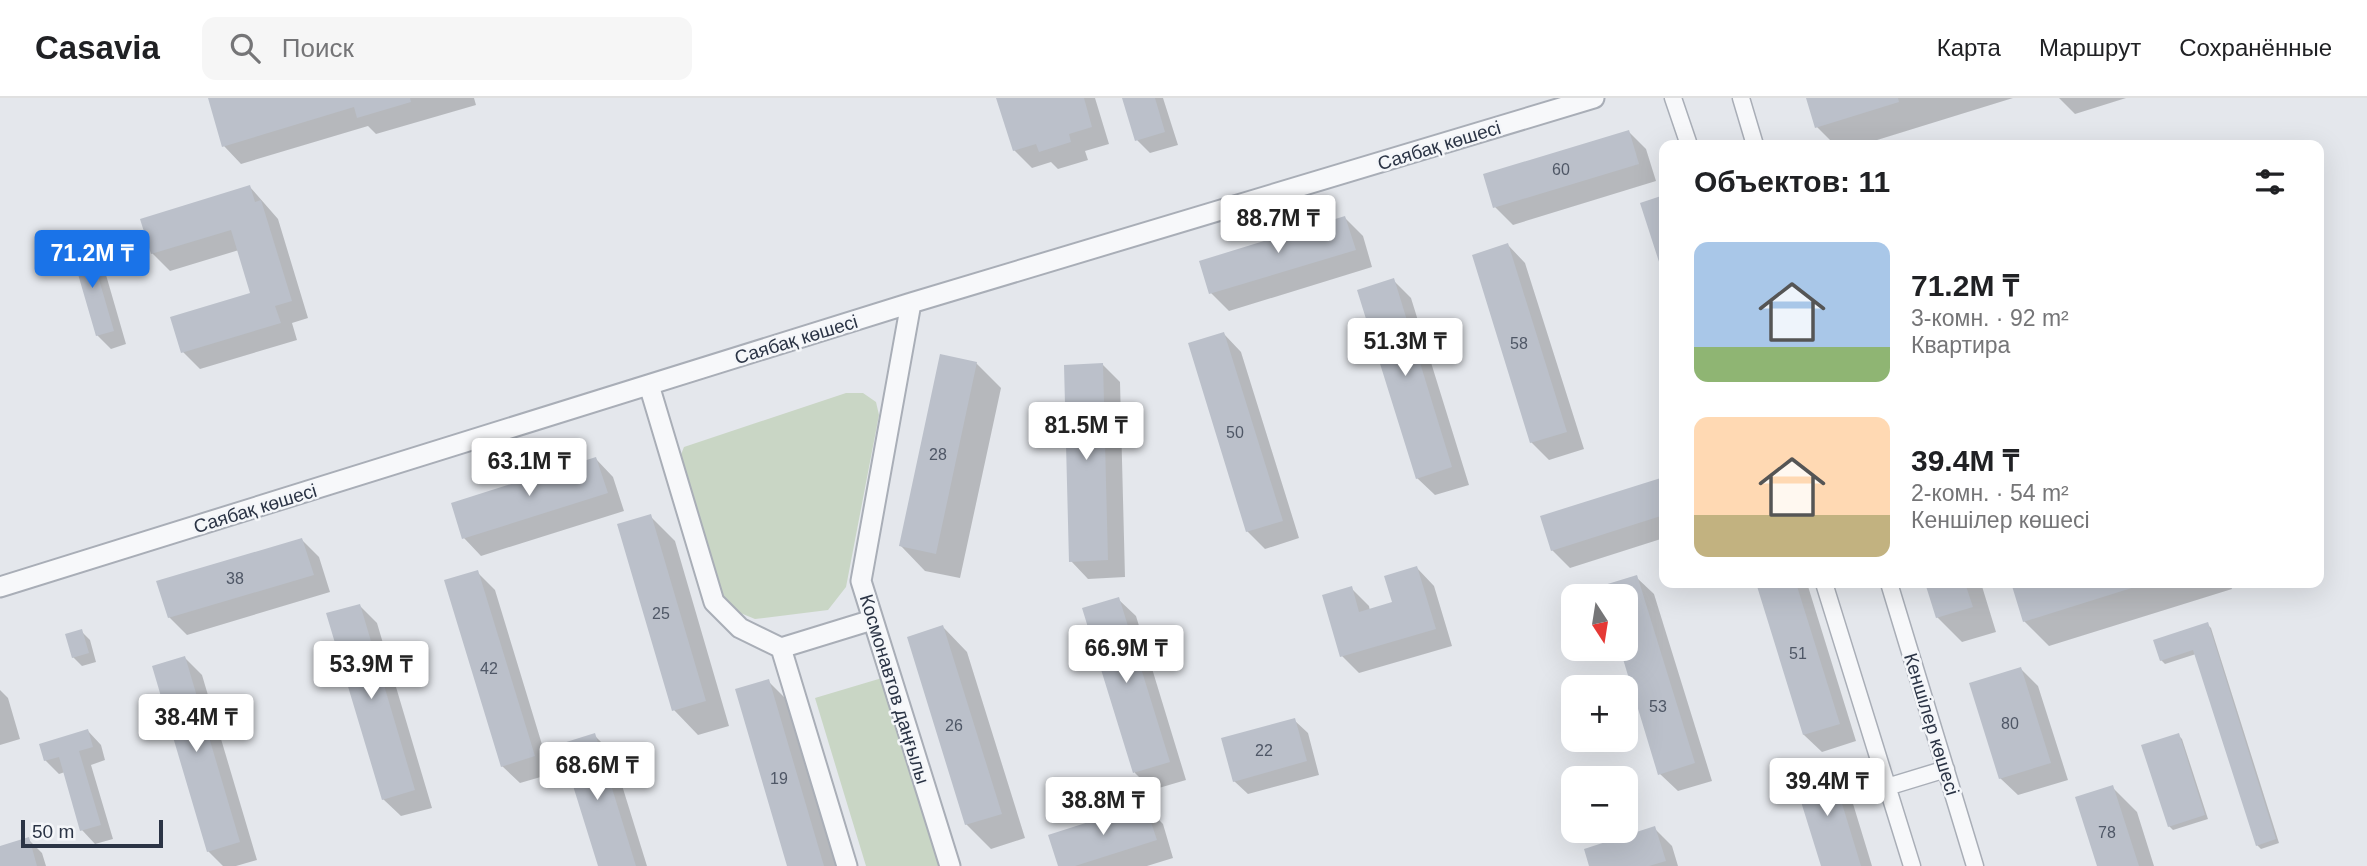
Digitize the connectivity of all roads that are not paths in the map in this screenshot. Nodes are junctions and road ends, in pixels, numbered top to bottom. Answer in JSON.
{"nodes":[{"id":1,"x":1594,"y":98,"type":"edge"},
{"id":2,"x":1673,"y":98,"type":"edge"},
{"id":3,"x":1741,"y":98,"type":"edge"},
{"id":4,"x":1687,"y":140,"type":"edge"},
{"id":5,"x":1754,"y":140,"type":"edge"},
{"id":6,"x":911,"y":303,"type":"junction"},
{"id":7,"x":649,"y":385,"type":"junction"},
{"id":8,"x":0,"y":587,"type":"edge"},
{"id":9,"x":1826,"y":588,"type":"edge"},
{"id":10,"x":1891,"y":588,"type":"edge"},
{"id":11,"x":872,"y":620,"type":"junction"},
{"id":12,"x":781,"y":648,"type":"junction"},
{"id":13,"x":1946,"y":769,"type":"junction"},
{"id":14,"x":1887,"y":787,"type":"junction"},
{"id":15,"x":847,"y":866,"type":"edge"},
{"id":16,"x":950,"y":866,"type":"edge"},
{"id":17,"x":1912,"y":866,"type":"edge"},
{"id":18,"x":1975,"y":866,"type":"edge"}],
"edges":[{"from":1,"to":6,"type":"street","name":"Саябақ көшесі"},
{"from":2,"to":4,"type":"street"},
{"from":3,"to":5,"type":"street"},
{"from":6,"to":7,"type":"street","name":"Саябақ көшесі"},
{"from":6,"to":11,"type":"street","name":"Космонавтов даңғылы"},
{"from":7,"to":8,"type":"street","name":"Саябақ көшесі"},
{"from":7,"to":12,"type":"street"},
{"from":9,"to":14,"type":"street"},
{"from":10,"to":13,"type":"street","name":"Кеншілер көшесі"},
{"from":11,"to":12,"type":"street"},
{"from":11,"to":16,"type":"street","name":"Космонавтов даңғылы"},
{"from":12,"to":15,"type":"street"},
{"from":13,"to":14,"type":"street"},
{"from":13,"to":18,"type":"street","name":"Кеншілер көшесі"},
{"from":14,"to":17,"type":"street"}]}
